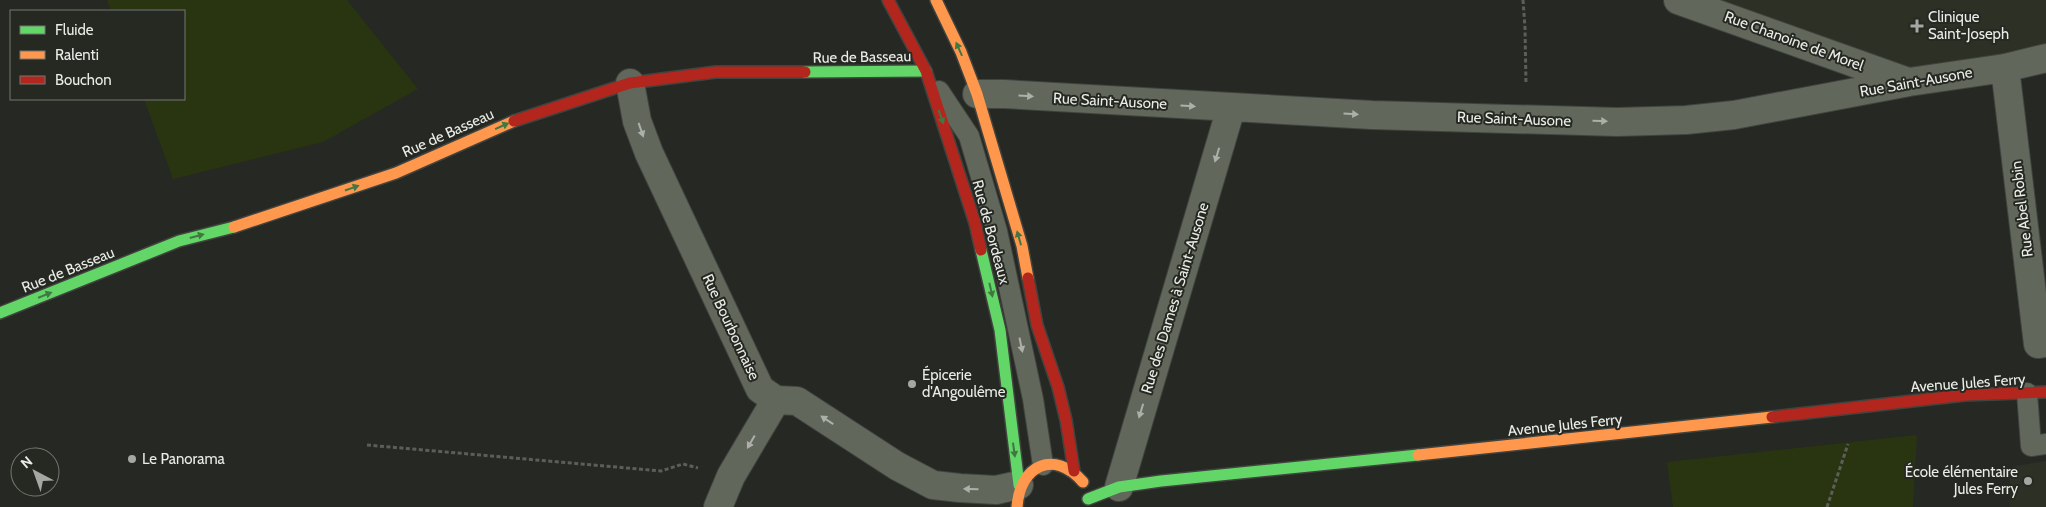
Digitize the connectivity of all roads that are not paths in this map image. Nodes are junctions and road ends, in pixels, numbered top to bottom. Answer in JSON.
{"nodes":[{"id":1,"x":888,"y":0,"type":"edge"},
{"id":2,"x":936,"y":0,"type":"edge"},
{"id":3,"x":1678,"y":0,"type":"edge"},
{"id":4,"x":2046,"y":58,"type":"edge"},
{"id":5,"x":2006,"y":68,"type":"junction"},
{"id":6,"x":926,"y":71,"type":"junction"},
{"id":7,"x":1909,"y":82,"type":"junction"},
{"id":8,"x":630,"y":83,"type":"junction"},
{"id":9,"x":978,"y":94,"type":"junction"},
{"id":10,"x":1231,"y":108,"type":"junction"},
{"id":11,"x":0,"y":313,"type":"edge"},
{"id":12,"x":2046,"y":343,"type":"edge"},
{"id":13,"x":2036,"y":393,"type":"edge"},
{"id":14,"x":776,"y":400,"type":"junction"},
{"id":15,"x":2046,"y":444,"type":"edge"},
{"id":16,"x":1043,"y":465,"type":"junction"},
{"id":17,"x":1074,"y":471,"type":"junction"},
{"id":18,"x":1119,"y":487,"type":"junction"},
{"id":19,"x":1018,"y":496,"type":"edge"},
{"id":20,"x":1088,"y":503,"type":"edge"},
{"id":21,"x":718,"y":507,"type":"edge"}],
"edges":[{"from":1,"to":6,"type":"street","name":"Rue de Bordeaux"},
{"from":9,"to":2,"type":"street","name":"Rue de Bordeaux","one_way":true},
{"from":3,"to":7,"type":"street","name":"Rue Chanoine de Morel"},
{"from":4,"to":5,"type":"street","name":"Rue Saint-Ausone"},
{"from":5,"to":7,"type":"street","name":"Rue Saint-Ausone"},
{"from":5,"to":12,"type":"street","name":"Rue Abel Robin"},
{"from":6,"to":8,"type":"street","name":"Rue de Basseau"},
{"from":6,"to":16,"type":"lane","one_way":true},
{"from":6,"to":19,"type":"street","name":"Rue de Bordeaux","one_way":true},
{"from":10,"to":7,"type":"street","name":"Rue Saint-Ausone","one_way":true},
{"from":11,"to":8,"type":"street","name":"Rue de Basseau","one_way":true},
{"from":8,"to":14,"type":"street","name":"Rue Bourbonnaise","one_way":true},
{"from":9,"to":10,"type":"street","name":"Rue Saint-Ausone","one_way":true},
{"from":17,"to":9,"type":"street","name":"Rue de Bordeaux","one_way":true},
{"from":10,"to":18,"type":"street","name":"Rue des Dames à Saint-Ausone","one_way":true},
{"from":13,"to":15,"type":"lane"},
{"from":13,"to":18,"type":"street","name":"Avenue Jules Ferry"},
{"from":19,"to":14,"type":"street","one_way":true},
{"from":14,"to":21,"type":"street","one_way":true},
{"from":16,"to":17,"type":"street"},
{"from":16,"to":19,"type":"street"},
{"from":17,"to":20,"type":"street"},
{"from":18,"to":20,"type":"street","name":"Avenue Jules Ferry"}]}
